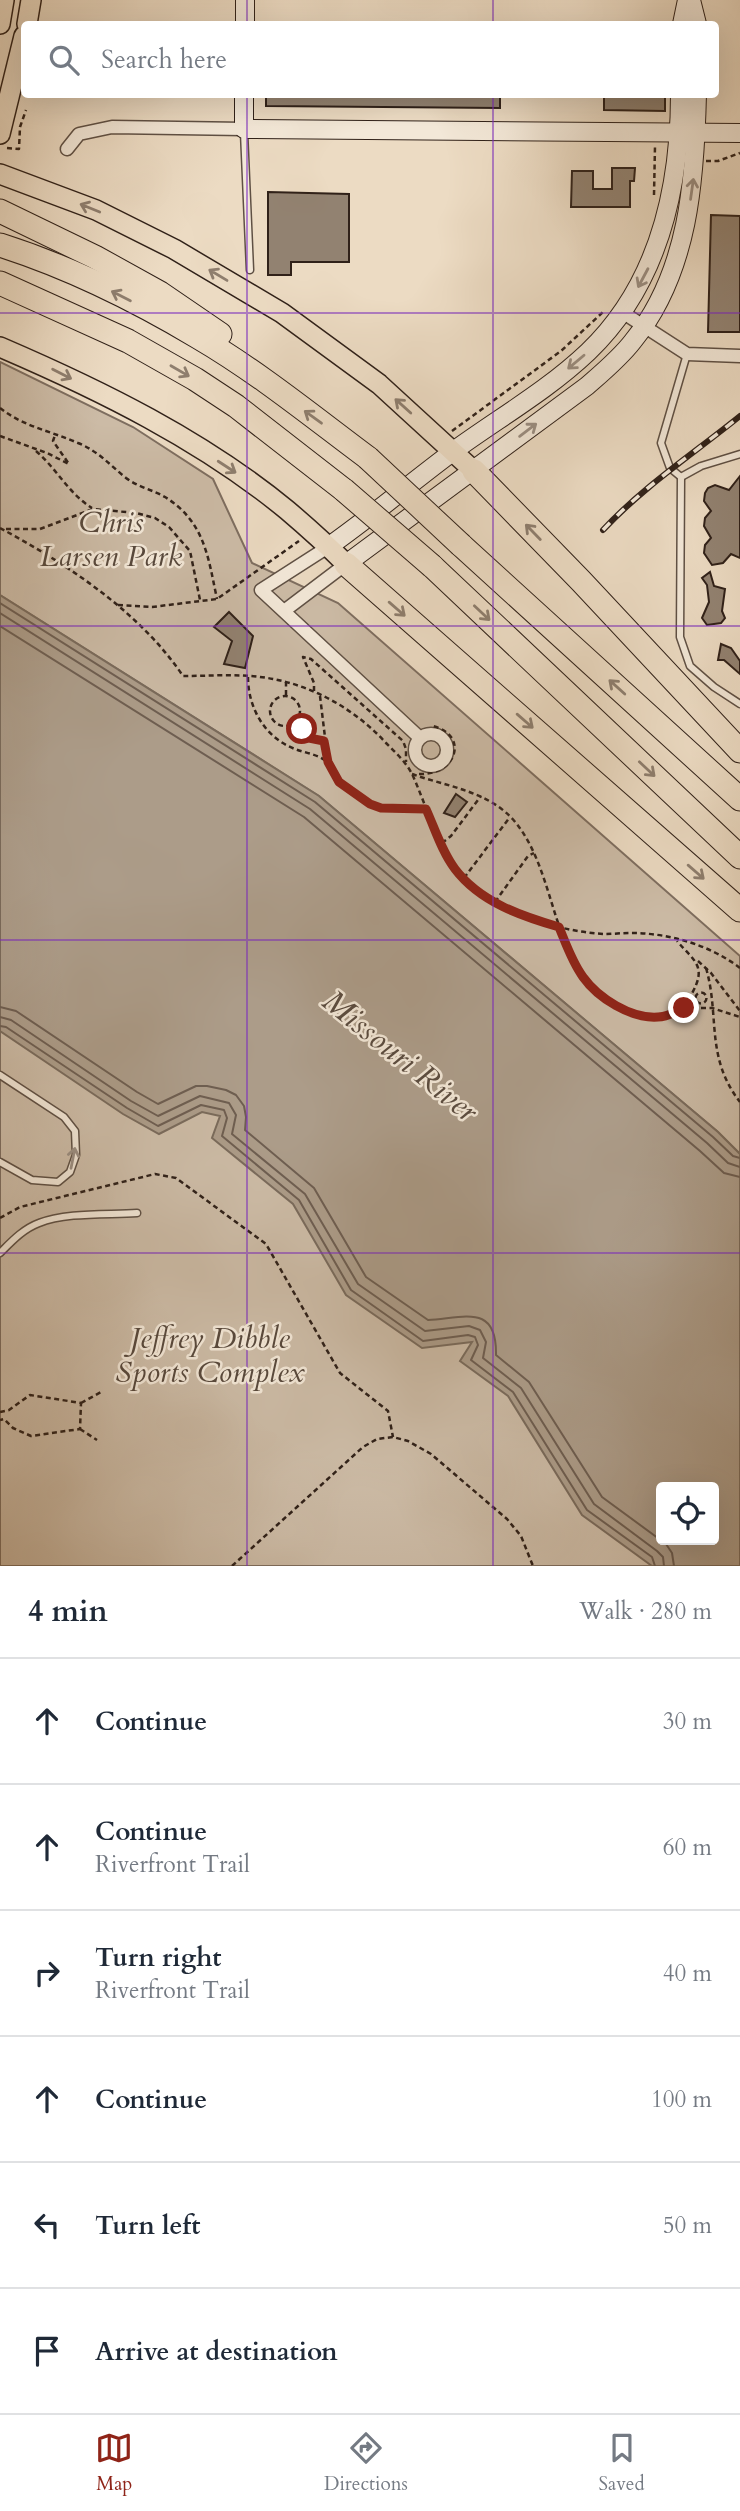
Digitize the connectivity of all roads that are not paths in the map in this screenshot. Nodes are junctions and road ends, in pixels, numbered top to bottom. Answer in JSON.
{"nodes":[{"id":1,"x":4,"y":0,"type":"edge"},
{"id":2,"x":31,"y":0,"type":"edge"},
{"id":3,"x":245,"y":0,"type":"edge"},
{"id":4,"x":689,"y":0,"type":"edge"},
{"id":5,"x":28,"y":21,"type":"edge"},
{"id":6,"x":245,"y":21,"type":"edge"},
{"id":7,"x":683,"y":21,"type":"edge"},
{"id":8,"x":696,"y":21,"type":"edge"},
{"id":9,"x":0,"y":24,"type":"edge"},
{"id":10,"x":21,"y":48,"type":"edge"},
{"id":11,"x":244,"y":98,"type":"edge"},
{"id":12,"x":681,"y":98,"type":"edge"},
{"id":13,"x":696,"y":98,"type":"edge"},
{"id":14,"x":244,"y":129,"type":"junction"},
{"id":15,"x":740,"y":133,"type":"edge"},
{"id":16,"x":0,"y":134,"type":"edge"},
{"id":17,"x":688,"y":134,"type":"junction"},
{"id":18,"x":67,"y":149,"type":"dead end"},
{"id":19,"x":0,"y":174,"type":"edge"},
{"id":20,"x":0,"y":211,"type":"edge"},
{"id":21,"x":9,"y":248,"type":"edge"},
{"id":22,"x":250,"y":270,"type":"dead end"},
{"id":23,"x":5,"y":285,"type":"edge"},
{"id":24,"x":622,"y":312,"type":"junction"},
{"id":25,"x":644,"y":326,"type":"junction"},
{"id":26,"x":0,"y":346,"type":"edge"},
{"id":27,"x":687,"y":354,"type":"junction"},
{"id":28,"x":740,"y":356,"type":"edge"},
{"id":29,"x":268,"y":383,"type":"junction"},
{"id":30,"x":454,"y":451,"type":"junction"},
{"id":31,"x":740,"y":454,"type":"edge"},
{"id":32,"x":474,"y":471,"type":"junction"},
{"id":33,"x":681,"y":477,"type":"junction"},
{"id":34,"x":328,"y":547,"type":"junction"},
{"id":35,"x":346,"y":564,"type":"junction"},
{"id":36,"x":284,"y":611,"type":"junction"},
{"id":37,"x":740,"y":705,"type":"edge"},
{"id":38,"x":420,"y":738,"type":"dead end"},
{"id":39,"x":740,"y":751,"type":"edge"},
{"id":40,"x":740,"y":799,"type":"edge"},
{"id":41,"x":740,"y":857,"type":"edge"},
{"id":42,"x":740,"y":910,"type":"edge"},
{"id":43,"x":0,"y":1075,"type":"edge"},
{"id":44,"x":0,"y":1163,"type":"edge"},
{"id":45,"x":137,"y":1213,"type":"dead end"},
{"id":46,"x":0,"y":1252,"type":"edge"}],
"edges":[{"from":1,"to":9,"type":"main road"},
{"from":2,"to":5,"type":"main road"},
{"from":3,"to":6,"type":"main road"},
{"from":4,"to":7,"type":"main road"},
{"from":4,"to":8,"type":"main road"},
{"from":10,"to":16,"type":"main road"},
{"from":11,"to":14,"type":"main road"},
{"from":12,"to":17,"type":"main road"},
{"from":13,"to":17,"type":"main road"},
{"from":14,"to":17,"type":"main road"},
{"from":14,"to":18,"type":"street"},
{"from":14,"to":22,"type":"lane"},
{"from":15,"to":17,"type":"main road"},
{"from":17,"to":24,"type":"main road","one_way":true},
{"from":25,"to":17,"type":"main road","one_way":true},
{"from":30,"to":19,"type":"main road","one_way":true},
{"from":20,"to":29,"type":"highway"},
{"from":29,"to":21,"type":"highway","one_way":true},
{"from":23,"to":41,"type":"highway","one_way":true,"bridge":true},
{"from":24,"to":25,"type":"street"},
{"from":24,"to":30,"type":"main road","one_way":true},
{"from":25,"to":27,"type":"street"},
{"from":32,"to":25,"type":"main road","one_way":true},
{"from":26,"to":34,"type":"main road","one_way":true},
{"from":27,"to":28,"type":"street"},
{"from":27,"to":33,"type":"lane"},
{"from":40,"to":29,"type":"highway","one_way":true,"bridge":true},
{"from":30,"to":32,"type":"main road"},
{"from":30,"to":34,"type":"main road"},
{"from":31,"to":33,"type":"lane"},
{"from":32,"to":35,"type":"main road"},
{"from":39,"to":32,"type":"highway","one_way":true},
{"from":33,"to":37,"type":"lane"},
{"from":34,"to":35,"type":"main road"},
{"from":34,"to":36,"type":"street"},
{"from":35,"to":36,"type":"street"},
{"from":35,"to":42,"type":"highway","one_way":true},
{"from":36,"to":38,"type":"street"},
{"from":44,"to":43,"type":"lane","one_way":true},
{"from":45,"to":46,"type":"lane"}]}
